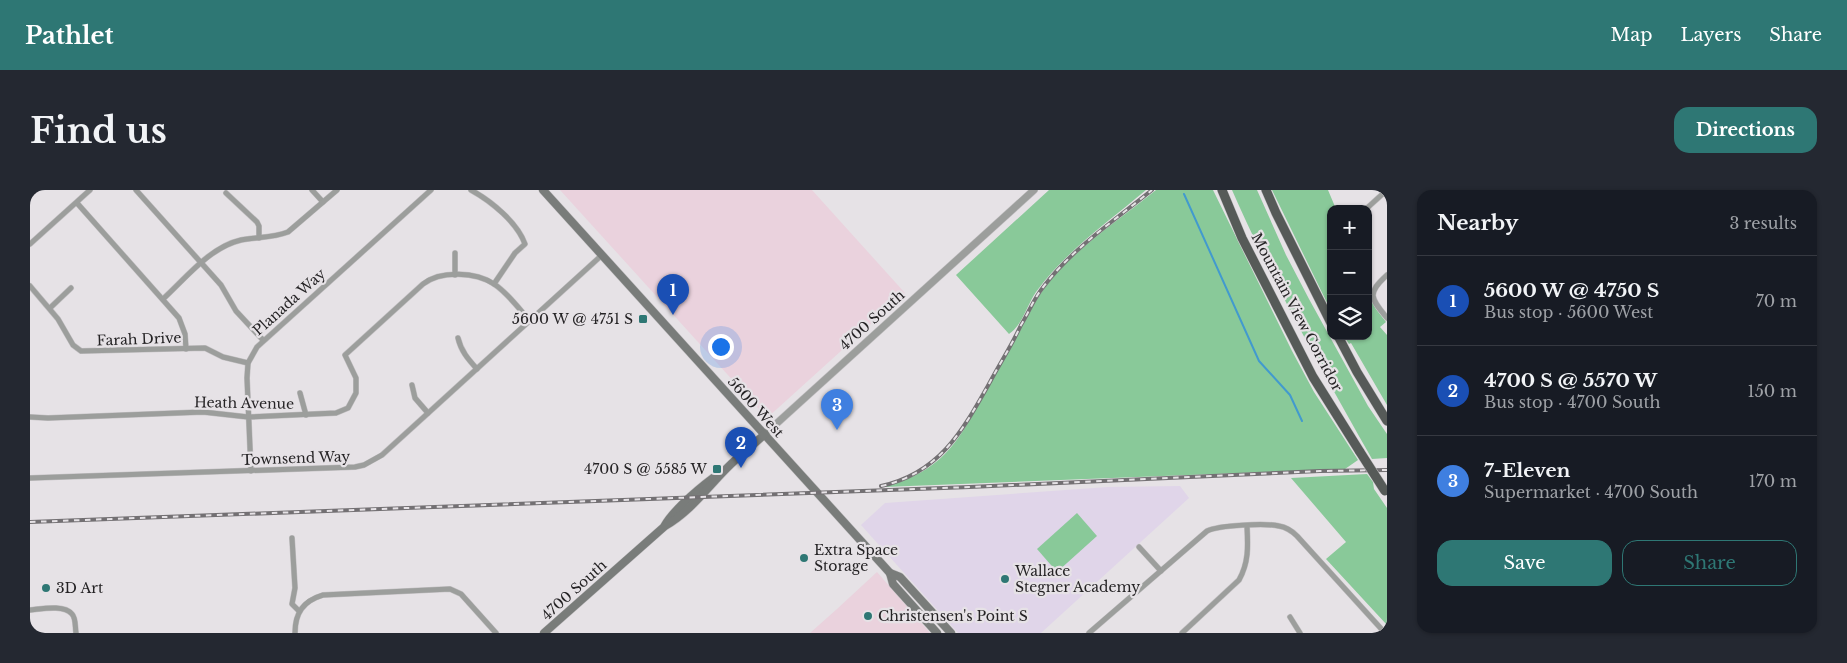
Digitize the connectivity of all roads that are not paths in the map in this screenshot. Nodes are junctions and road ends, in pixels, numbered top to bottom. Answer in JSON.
{"nodes":[{"id":1,"x":90,"y":190,"type":"edge"},
{"id":2,"x":136,"y":190,"type":"edge"},
{"id":3,"x":312,"y":190,"type":"edge"},
{"id":4,"x":337,"y":190,"type":"edge"},
{"id":5,"x":431,"y":190,"type":"edge"},
{"id":6,"x":471,"y":190,"type":"edge"},
{"id":7,"x":543,"y":190,"type":"edge"},
{"id":8,"x":1034,"y":190,"type":"edge"},
{"id":9,"x":1222,"y":190,"type":"edge"},
{"id":10,"x":1266,"y":190,"type":"edge"},
{"id":11,"x":1387,"y":190,"type":"edge"},
{"id":12,"x":226,"y":193,"type":"dead end"},
{"id":13,"x":323,"y":202,"type":"junction"},
{"id":14,"x":76,"y":203,"type":"junction"},
{"id":15,"x":1370,"y":205,"type":"edge"},
{"id":16,"x":259,"y":238,"type":"junction"},
{"id":17,"x":30,"y":244,"type":"edge"},
{"id":18,"x":455,"y":253,"type":"dead end"},
{"id":19,"x":602,"y":256,"type":"junction"},
{"id":20,"x":202,"y":263,"type":"junction"},
{"id":21,"x":455,"y":275,"type":"junction"},
{"id":22,"x":1387,"y":275,"type":"edge"},
{"id":23,"x":494,"y":284,"type":"junction"},
{"id":24,"x":30,"y":286,"type":"edge"},
{"id":25,"x":71,"y":288,"type":"dead end"},
{"id":26,"x":163,"y":298,"type":"junction"},
{"id":27,"x":50,"y":308,"type":"junction"},
{"id":28,"x":1327,"y":315,"type":"edge"},
{"id":29,"x":1387,"y":318,"type":"edge"},
{"id":30,"x":530,"y":321,"type":"junction"},
{"id":31,"x":458,"y":338,"type":"dead end"},
{"id":32,"x":263,"y":340,"type":"junction"},
{"id":33,"x":1340,"y":340,"type":"edge"},
{"id":34,"x":186,"y":349,"type":"junction"},
{"id":35,"x":248,"y":363,"type":"junction"},
{"id":36,"x":477,"y":369,"type":"junction"},
{"id":37,"x":412,"y":385,"type":"dead end"},
{"id":38,"x":300,"y":393,"type":"dead end"},
{"id":39,"x":428,"y":413,"type":"junction"},
{"id":40,"x":306,"y":415,"type":"junction"},
{"id":41,"x":30,"y":417,"type":"edge"},
{"id":42,"x":248,"y":417,"type":"junction"},
{"id":43,"x":1387,"y":421,"type":"edge"},
{"id":44,"x":765,"y":434,"type":"junction"},
{"id":45,"x":251,"y":471,"type":"junction"},
{"id":46,"x":30,"y":478,"type":"edge"},
{"id":47,"x":1386,"y":492,"type":"edge"},
{"id":48,"x":1247,"y":526,"type":"junction"},
{"id":49,"x":292,"y":538,"type":"dead end"},
{"id":50,"x":1139,"y":547,"type":"dead end"},
{"id":51,"x":1161,"y":571,"type":"junction"},
{"id":52,"x":890,"y":574,"type":"junction"},
{"id":53,"x":30,"y":610,"type":"edge"},
{"id":54,"x":299,"y":611,"type":"junction"},
{"id":55,"x":1290,"y":617,"type":"dead end"},
{"id":56,"x":76,"y":633,"type":"edge"},
{"id":57,"x":294,"y":633,"type":"edge"},
{"id":58,"x":496,"y":633,"type":"edge"},
{"id":59,"x":544,"y":633,"type":"edge"},
{"id":60,"x":937,"y":633,"type":"edge"},
{"id":61,"x":950,"y":633,"type":"edge"},
{"id":62,"x":1089,"y":633,"type":"edge"},
{"id":63,"x":1182,"y":633,"type":"edge"},
{"id":64,"x":1300,"y":633,"type":"edge"},
{"id":65,"x":1385,"y":633,"type":"edge"}],
"edges":[{"from":1,"to":14,"type":"street"},
{"from":2,"to":20,"type":"street"},
{"from":3,"to":13,"type":"street"},
{"from":4,"to":13,"type":"street"},
{"from":5,"to":32,"type":"street","name":"Planada Way"},
{"from":6,"to":23,"type":"street"},
{"from":7,"to":19,"type":"main road","name":"5600 West"},
{"from":8,"to":44,"type":"street","name":"4700 South"},
{"from":9,"to":47,"type":"highway","name":"Mountain View Corridor","bridge":true},
{"from":10,"to":28,"type":"highway","name":"Mountain View Corridor"},
{"from":11,"to":15,"type":"street"},
{"from":12,"to":16,"type":"street"},
{"from":13,"to":16,"type":"street"},
{"from":14,"to":17,"type":"street"},
{"from":14,"to":26,"type":"street"},
{"from":16,"to":20,"type":"street"},
{"from":18,"to":21,"type":"street"},
{"from":19,"to":30,"type":"street","name":"Townsend Way"},
{"from":19,"to":44,"type":"main road","name":"5600 West"},
{"from":20,"to":26,"type":"street"},
{"from":20,"to":32,"type":"street"},
{"from":21,"to":23,"type":"street","name":"Heath Avenue"},
{"from":21,"to":40,"type":"street","name":"Heath Avenue"},
{"from":22,"to":29,"type":"street"},
{"from":23,"to":30,"type":"street","name":"Heath Avenue"},
{"from":24,"to":27,"type":"street","name":"Farah Drive"},
{"from":25,"to":27,"type":"street"},
{"from":26,"to":34,"type":"street"},
{"from":27,"to":34,"type":"street","name":"Farah Drive"},
{"from":30,"to":36,"type":"street","name":"Townsend Way"},
{"from":31,"to":36,"type":"street"},
{"from":32,"to":35,"type":"street","name":"Planada Way"},
{"from":33,"to":43,"type":"highway","name":"Mountain View Corridor"},
{"from":34,"to":35,"type":"street","name":"Farah Drive"},
{"from":35,"to":42,"type":"street"},
{"from":36,"to":39,"type":"street","name":"Townsend Way"},
{"from":37,"to":39,"type":"street"},
{"from":38,"to":40,"type":"street"},
{"from":39,"to":45,"type":"street","name":"Townsend Way"},
{"from":40,"to":42,"type":"street","name":"Heath Avenue"},
{"from":41,"to":42,"type":"street","name":"Heath Avenue"},
{"from":42,"to":45,"type":"street"},
{"from":44,"to":52,"type":"main road","name":"5600 West"},
{"from":44,"to":59,"type":"main road","name":"4700 South"},
{"from":45,"to":46,"type":"street","name":"Townsend Way"},
{"from":48,"to":51,"type":"street"},
{"from":48,"to":63,"type":"street"},
{"from":48,"to":65,"type":"street"},
{"from":49,"to":54,"type":"street"},
{"from":50,"to":51,"type":"street"},
{"from":51,"to":62,"type":"street"},
{"from":52,"to":60,"type":"main road","name":"5600 West"},
{"from":52,"to":61,"type":"main road","name":"5600 West"},
{"from":53,"to":56,"type":"street"},
{"from":54,"to":57,"type":"street"},
{"from":54,"to":58,"type":"street"},
{"from":55,"to":64,"type":"street"}]}
